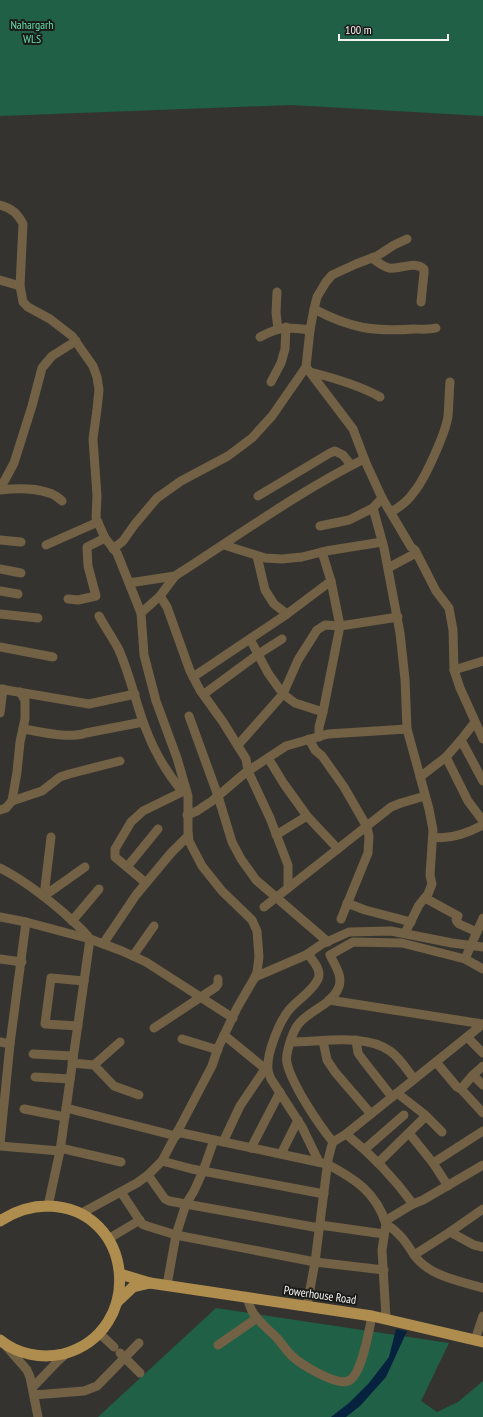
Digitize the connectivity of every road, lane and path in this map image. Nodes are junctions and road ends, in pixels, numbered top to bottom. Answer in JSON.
{"nodes":[{"id":1,"x":0,"y":206,"type":"edge"},
{"id":2,"x":406,"y":239,"type":"dead end"},
{"id":3,"x":372,"y":258,"type":"junction"},
{"id":4,"x":0,"y":280,"type":"edge"},
{"id":5,"x":20,"y":286,"type":"junction"},
{"id":6,"x":277,"y":292,"type":"dead end"},
{"id":7,"x":421,"y":302,"type":"dead end"},
{"id":8,"x":314,"y":308,"type":"junction"},
{"id":9,"x":282,"y":328,"type":"junction"},
{"id":10,"x":436,"y":328,"type":"dead end"},
{"id":11,"x":310,"y":330,"type":"junction"},
{"id":12,"x":260,"y":337,"type":"dead end"},
{"id":13,"x":76,"y":341,"type":"junction"},
{"id":14,"x":308,"y":370,"type":"junction"},
{"id":15,"x":271,"y":382,"type":"dead end"},
{"id":16,"x":450,"y":382,"type":"dead end"},
{"id":17,"x":380,"y":397,"type":"dead end"},
{"id":18,"x":364,"y":458,"type":"junction"},
{"id":19,"x":351,"y":465,"type":"junction"},
{"id":20,"x":0,"y":490,"type":"edge"},
{"id":21,"x":258,"y":496,"type":"dead end"},
{"id":22,"x":382,"y":498,"type":"junction"},
{"id":23,"x":62,"y":501,"type":"dead end"},
{"id":24,"x":373,"y":508,"type":"junction"},
{"id":25,"x":391,"y":512,"type":"junction"},
{"id":26,"x":98,"y":522,"type":"junction"},
{"id":27,"x":320,"y":526,"type":"dead end"},
{"id":28,"x":105,"y":538,"type":"junction"},
{"id":29,"x":0,"y":540,"type":"edge"},
{"id":30,"x":21,"y":542,"type":"dead end"},
{"id":31,"x":382,"y":542,"type":"junction"},
{"id":32,"x":46,"y":545,"type":"dead end"},
{"id":33,"x":224,"y":545,"type":"junction"},
{"id":34,"x":114,"y":549,"type":"junction"},
{"id":35,"x":322,"y":552,"type":"junction"},
{"id":36,"x":416,"y":553,"type":"junction"},
{"id":37,"x":257,"y":556,"type":"junction"},
{"id":38,"x":388,"y":568,"type":"junction"},
{"id":39,"x":0,"y":569,"type":"edge"},
{"id":40,"x":21,"y":573,"type":"dead end"},
{"id":41,"x":175,"y":576,"type":"junction"},
{"id":42,"x":331,"y":581,"type":"junction"},
{"id":43,"x":129,"y":583,"type":"junction"},
{"id":44,"x":0,"y":591,"type":"edge"},
{"id":45,"x":18,"y":594,"type":"dead end"},
{"id":46,"x":160,"y":596,"type":"junction"},
{"id":47,"x":68,"y":599,"type":"dead end"},
{"id":48,"x":141,"y":613,"type":"junction"},
{"id":49,"x":0,"y":614,"type":"edge"},
{"id":50,"x":287,"y":614,"type":"junction"},
{"id":51,"x":99,"y":616,"type":"dead end"},
{"id":52,"x":398,"y":617,"type":"junction"},
{"id":53,"x":38,"y":618,"type":"dead end"},
{"id":54,"x":340,"y":626,"type":"junction"},
{"id":55,"x":250,"y":639,"type":"junction"},
{"id":56,"x":282,"y":639,"type":"dead end"},
{"id":57,"x":0,"y":648,"type":"edge"},
{"id":58,"x":257,"y":655,"type":"junction"},
{"id":59,"x":53,"y":657,"type":"dead end"},
{"id":60,"x":483,"y":661,"type":"edge"},
{"id":61,"x":454,"y":670,"type":"junction"},
{"id":62,"x":193,"y":677,"type":"junction"},
{"id":63,"x":1,"y":689,"type":"edge"},
{"id":64,"x":20,"y":692,"type":"junction"},
{"id":65,"x":135,"y":694,"type":"junction"},
{"id":66,"x":204,"y":694,"type":"junction"},
{"id":67,"x":283,"y":694,"type":"junction"},
{"id":68,"x":323,"y":712,"type":"junction"},
{"id":69,"x":0,"y":713,"type":"edge"},
{"id":70,"x":189,"y":716,"type":"dead end"},
{"id":71,"x":143,"y":722,"type":"junction"},
{"id":72,"x":475,"y":722,"type":"junction"},
{"id":73,"x":23,"y":729,"type":"junction"},
{"id":74,"x":407,"y":729,"type":"junction"},
{"id":75,"x":319,"y":737,"type":"junction"},
{"id":76,"x":309,"y":740,"type":"junction"},
{"id":77,"x":461,"y":740,"type":"junction"},
{"id":78,"x":483,"y":740,"type":"edge"},
{"id":79,"x":238,"y":745,"type":"junction"},
{"id":80,"x":446,"y":757,"type":"junction"},
{"id":81,"x":268,"y":758,"type":"junction"},
{"id":82,"x":120,"y":762,"type":"dead end"},
{"id":83,"x":248,"y":771,"type":"junction"},
{"id":84,"x":420,"y":776,"type":"junction"},
{"id":85,"x":483,"y":781,"type":"edge"},
{"id":86,"x":184,"y":790,"type":"junction"},
{"id":87,"x":425,"y":796,"type":"junction"},
{"id":88,"x":215,"y":799,"type":"junction"},
{"id":89,"x":12,"y":801,"type":"junction"},
{"id":90,"x":0,"y":810,"type":"edge"},
{"id":91,"x":187,"y":815,"type":"junction"},
{"id":92,"x":307,"y":816,"type":"junction"},
{"id":93,"x":483,"y":821,"type":"edge"},
{"id":94,"x":483,"y":825,"type":"edge"},
{"id":95,"x":367,"y":827,"type":"junction"},
{"id":96,"x":158,"y":829,"type":"dead end"},
{"id":97,"x":276,"y":834,"type":"junction"},
{"id":98,"x":188,"y":836,"type":"junction"},
{"id":99,"x":51,"y":837,"type":"dead end"},
{"id":100,"x":433,"y":837,"type":"junction"},
{"id":101,"x":338,"y":849,"type":"junction"},
{"id":102,"x":85,"y":867,"type":"dead end"},
{"id":103,"x":127,"y":867,"type":"junction"},
{"id":104,"x":0,"y":868,"type":"edge"},
{"id":105,"x":146,"y":883,"type":"junction"},
{"id":106,"x":288,"y":888,"type":"junction"},
{"id":107,"x":99,"y":889,"type":"dead end"},
{"id":108,"x":44,"y":896,"type":"junction"},
{"id":109,"x":277,"y":898,"type":"junction"},
{"id":110,"x":426,"y":898,"type":"junction"},
{"id":111,"x":347,"y":903,"type":"junction"},
{"id":112,"x":264,"y":907,"type":"dead end"},
{"id":113,"x":0,"y":917,"type":"edge"},
{"id":114,"x":483,"y":918,"type":"edge"},
{"id":115,"x":341,"y":920,"type":"dead end"},
{"id":116,"x":72,"y":921,"type":"junction"},
{"id":117,"x":26,"y":922,"type":"junction"},
{"id":118,"x":411,"y":922,"type":"junction"},
{"id":119,"x":154,"y":926,"type":"dead end"},
{"id":120,"x":477,"y":932,"type":"junction"},
{"id":121,"x":403,"y":933,"type":"junction"},
{"id":122,"x":90,"y":939,"type":"junction"},
{"id":123,"x":325,"y":943,"type":"junction"},
{"id":124,"x":402,"y":943,"type":"junction"},
{"id":125,"x":103,"y":944,"type":"junction"},
{"id":126,"x":471,"y":945,"type":"junction"},
{"id":127,"x":483,"y":947,"type":"edge"},
{"id":128,"x":309,"y":954,"type":"junction"},
{"id":129,"x":133,"y":956,"type":"junction"},
{"id":130,"x":0,"y":959,"type":"edge"},
{"id":131,"x":465,"y":959,"type":"junction"},
{"id":132,"x":22,"y":962,"type":"junction"},
{"id":133,"x":483,"y":969,"type":"edge"},
{"id":134,"x":255,"y":977,"type":"junction"},
{"id":135,"x":218,"y":979,"type":"dead end"},
{"id":136,"x":84,"y":981,"type":"junction"},
{"id":137,"x":202,"y":998,"type":"junction"},
{"id":138,"x":329,"y":1000,"type":"junction"},
{"id":139,"x":233,"y":1018,"type":"junction"},
{"id":140,"x":483,"y":1024,"type":"edge"},
{"id":141,"x":78,"y":1026,"type":"junction"},
{"id":142,"x":154,"y":1028,"type":"dead end"},
{"id":143,"x":224,"y":1035,"type":"junction"},
{"id":144,"x":467,"y":1037,"type":"junction"},
{"id":145,"x":182,"y":1039,"type":"dead end"},
{"id":146,"x":356,"y":1040,"type":"junction"},
{"id":147,"x":324,"y":1041,"type":"junction"},
{"id":148,"x":0,"y":1042,"type":"edge"},
{"id":149,"x":120,"y":1042,"type":"dead end"},
{"id":150,"x":291,"y":1042,"type":"junction"},
{"id":151,"x":10,"y":1044,"type":"junction"},
{"id":152,"x":218,"y":1050,"type":"junction"},
{"id":153,"x":483,"y":1053,"type":"edge"},
{"id":154,"x":33,"y":1054,"type":"dead end"},
{"id":155,"x":73,"y":1060,"type":"junction"},
{"id":156,"x":436,"y":1062,"type":"junction"},
{"id":157,"x":94,"y":1065,"type":"junction"},
{"id":158,"x":483,"y":1066,"type":"edge"},
{"id":159,"x":266,"y":1070,"type":"junction"},
{"id":160,"x":473,"y":1075,"type":"junction"},
{"id":161,"x":35,"y":1077,"type":"dead end"},
{"id":162,"x":70,"y":1079,"type":"junction"},
{"id":163,"x":414,"y":1079,"type":"junction"},
{"id":164,"x":483,"y":1085,"type":"edge"},
{"id":165,"x":461,"y":1089,"type":"junction"},
{"id":166,"x":280,"y":1092,"type":"junction"},
{"id":167,"x":139,"y":1095,"type":"dead end"},
{"id":168,"x":394,"y":1095,"type":"junction"},
{"id":169,"x":2,"y":1100,"type":"edge"},
{"id":170,"x":24,"y":1109,"type":"dead end"},
{"id":171,"x":65,"y":1112,"type":"junction"},
{"id":172,"x":483,"y":1113,"type":"edge"},
{"id":173,"x":371,"y":1114,"type":"junction"},
{"id":174,"x":404,"y":1115,"type":"dead end"},
{"id":175,"x":426,"y":1116,"type":"junction"},
{"id":176,"x":298,"y":1120,"type":"junction"},
{"id":177,"x":483,"y":1131,"type":"edge"},
{"id":178,"x":442,"y":1132,"type":"dead end"},
{"id":179,"x":409,"y":1133,"type":"junction"},
{"id":180,"x":176,"y":1134,"type":"junction"},
{"id":181,"x":346,"y":1134,"type":"junction"},
{"id":182,"x":218,"y":1141,"type":"junction"},
{"id":183,"x":0,"y":1145,"type":"edge"},
{"id":184,"x":332,"y":1145,"type":"junction"},
{"id":185,"x":251,"y":1148,"type":"junction"},
{"id":186,"x":365,"y":1149,"type":"junction"},
{"id":187,"x":60,"y":1150,"type":"junction"},
{"id":188,"x":281,"y":1154,"type":"junction"},
{"id":189,"x":162,"y":1161,"type":"junction"},
{"id":190,"x":121,"y":1162,"type":"dead end"},
{"id":191,"x":324,"y":1162,"type":"junction"},
{"id":192,"x":378,"y":1163,"type":"junction"},
{"id":193,"x":433,"y":1163,"type":"junction"},
{"id":194,"x":483,"y":1165,"type":"edge"},
{"id":195,"x":203,"y":1171,"type":"junction"},
{"id":196,"x":148,"y":1175,"type":"junction"},
{"id":197,"x":448,"y":1186,"type":"junction"},
{"id":198,"x":121,"y":1192,"type":"junction"},
{"id":199,"x":324,"y":1194,"type":"junction"},
{"id":200,"x":186,"y":1204,"type":"junction"},
{"id":201,"x":413,"y":1204,"type":"junction"},
{"id":202,"x":48,"y":1206,"type":"junction"},
{"id":203,"x":483,"y":1208,"type":"edge"},
{"id":204,"x":80,"y":1214,"type":"junction"},
{"id":205,"x":140,"y":1220,"type":"junction"},
{"id":206,"x":0,"y":1221,"type":"edge"},
{"id":207,"x":385,"y":1222,"type":"junction"},
{"id":208,"x":320,"y":1226,"type":"junction"},
{"id":209,"x":450,"y":1232,"type":"junction"},
{"id":210,"x":384,"y":1234,"type":"junction"},
{"id":211,"x":176,"y":1235,"type":"junction"},
{"id":212,"x":108,"y":1239,"type":"junction"},
{"id":213,"x":483,"y":1247,"type":"edge"},
{"id":214,"x":414,"y":1255,"type":"junction"},
{"id":215,"x":315,"y":1262,"type":"junction"},
{"id":216,"x":384,"y":1270,"type":"junction"},
{"id":217,"x":120,"y":1274,"type":"junction"},
{"id":218,"x":150,"y":1283,"type":"junction"},
{"id":219,"x":167,"y":1285,"type":"junction"},
{"id":220,"x":483,"y":1288,"type":"edge"},
{"id":221,"x":247,"y":1297,"type":"junction"},
{"id":222,"x":117,"y":1302,"type":"junction"},
{"id":223,"x":307,"y":1306,"type":"junction"},
{"id":224,"x":372,"y":1316,"type":"junction"},
{"id":225,"x":483,"y":1316,"type":"edge"},
{"id":226,"x":257,"y":1318,"type":"junction"},
{"id":227,"x":388,"y":1319,"type":"junction"},
{"id":228,"x":99,"y":1333,"type":"junction"},
{"id":229,"x":479,"y":1341,"type":"edge"},
{"id":230,"x":2,"y":1342,"type":"edge"},
{"id":231,"x":139,"y":1343,"type":"dead end"},
{"id":232,"x":218,"y":1345,"type":"dead end"},
{"id":233,"x":69,"y":1352,"type":"junction"},
{"id":234,"x":120,"y":1353,"type":"junction"},
{"id":235,"x":140,"y":1373,"type":"dead end"},
{"id":236,"x":33,"y":1391,"type":"junction"},
{"id":237,"x":38,"y":1417,"type":"edge"}],
"edges":[{"from":1,"to":5,"type":"street"},
{"from":2,"to":3,"type":"street"},
{"from":3,"to":7,"type":"street"},
{"from":3,"to":8,"type":"street"},
{"from":4,"to":5,"type":"street"},
{"from":5,"to":13,"type":"street"},
{"from":6,"to":9,"type":"street"},
{"from":8,"to":10,"type":"street"},
{"from":8,"to":11,"type":"street"},
{"from":9,"to":11,"type":"street"},
{"from":9,"to":12,"type":"street"},
{"from":9,"to":15,"type":"street"},
{"from":11,"to":14,"type":"street"},
{"from":13,"to":20,"type":"street"},
{"from":13,"to":26,"type":"street"},
{"from":14,"to":17,"type":"street"},
{"from":14,"to":18,"type":"street"},
{"from":14,"to":34,"type":"street"},
{"from":16,"to":25,"type":"street"},
{"from":18,"to":19,"type":"street"},
{"from":18,"to":22,"type":"street"},
{"from":19,"to":21,"type":"street"},
{"from":19,"to":33,"type":"street"},
{"from":20,"to":23,"type":"street"},
{"from":22,"to":24,"type":"street"},
{"from":22,"to":25,"type":"street"},
{"from":24,"to":27,"type":"street"},
{"from":24,"to":31,"type":"street"},
{"from":25,"to":36,"type":"street"},
{"from":26,"to":28,"type":"street"},
{"from":26,"to":32,"type":"street"},
{"from":28,"to":34,"type":"street"},
{"from":28,"to":47,"type":"street"},
{"from":29,"to":30,"type":"street"},
{"from":31,"to":35,"type":"street"},
{"from":31,"to":38,"type":"street"},
{"from":33,"to":37,"type":"street"},
{"from":33,"to":41,"type":"street"},
{"from":34,"to":43,"type":"street"},
{"from":35,"to":37,"type":"street"},
{"from":35,"to":42,"type":"street"},
{"from":36,"to":38,"type":"street"},
{"from":36,"to":61,"type":"street"},
{"from":37,"to":50,"type":"street"},
{"from":38,"to":52,"type":"street"},
{"from":39,"to":40,"type":"street"},
{"from":41,"to":43,"type":"street"},
{"from":41,"to":46,"type":"street"},
{"from":42,"to":50,"type":"street"},
{"from":42,"to":54,"type":"street"},
{"from":43,"to":48,"type":"street"},
{"from":44,"to":45,"type":"street"},
{"from":46,"to":48,"type":"street"},
{"from":46,"to":62,"type":"street"},
{"from":48,"to":86,"type":"street"},
{"from":49,"to":53,"type":"street"},
{"from":50,"to":55,"type":"street"},
{"from":51,"to":65,"type":"street"},
{"from":52,"to":54,"type":"street"},
{"from":52,"to":74,"type":"street"},
{"from":54,"to":67,"type":"street"},
{"from":54,"to":68,"type":"street"},
{"from":55,"to":58,"type":"street"},
{"from":55,"to":62,"type":"street"},
{"from":56,"to":58,"type":"street"},
{"from":57,"to":59,"type":"street"},
{"from":58,"to":66,"type":"street"},
{"from":58,"to":67,"type":"street"},
{"from":60,"to":61,"type":"street"},
{"from":61,"to":72,"type":"street"},
{"from":62,"to":66,"type":"street"},
{"from":63,"to":64,"type":"street"},
{"from":63,"to":69,"type":"street"},
{"from":64,"to":65,"type":"street"},
{"from":64,"to":73,"type":"street"},
{"from":65,"to":71,"type":"street"},
{"from":66,"to":79,"type":"street"},
{"from":67,"to":68,"type":"street"},
{"from":67,"to":79,"type":"street"},
{"from":68,"to":75,"type":"street"},
{"from":70,"to":88,"type":"street"},
{"from":71,"to":73,"type":"street"},
{"from":71,"to":86,"type":"street"},
{"from":72,"to":77,"type":"street"},
{"from":72,"to":78,"type":"street"},
{"from":73,"to":89,"type":"street"},
{"from":74,"to":75,"type":"street"},
{"from":74,"to":84,"type":"street"},
{"from":75,"to":76,"type":"street"},
{"from":76,"to":81,"type":"street"},
{"from":76,"to":95,"type":"street"},
{"from":77,"to":80,"type":"street"},
{"from":77,"to":85,"type":"street"},
{"from":79,"to":83,"type":"street"},
{"from":80,"to":84,"type":"street"},
{"from":80,"to":93,"type":"street"},
{"from":81,"to":83,"type":"street"},
{"from":81,"to":92,"type":"street"},
{"from":82,"to":89,"type":"street"},
{"from":83,"to":88,"type":"street"},
{"from":83,"to":97,"type":"street"},
{"from":84,"to":87,"type":"street"},
{"from":86,"to":91,"type":"street"},
{"from":86,"to":103,"type":"street"},
{"from":87,"to":95,"type":"street"},
{"from":87,"to":100,"type":"street"},
{"from":88,"to":91,"type":"street"},
{"from":88,"to":109,"type":"street"},
{"from":89,"to":90,"type":"street"},
{"from":91,"to":98,"type":"street"},
{"from":92,"to":97,"type":"street"},
{"from":92,"to":101,"type":"street"},
{"from":94,"to":100,"type":"street"},
{"from":95,"to":101,"type":"street"},
{"from":95,"to":111,"type":"street"},
{"from":96,"to":103,"type":"street"},
{"from":97,"to":106,"type":"street"},
{"from":98,"to":105,"type":"street"},
{"from":98,"to":134,"type":"street"},
{"from":99,"to":108,"type":"street"},
{"from":100,"to":110,"type":"street"},
{"from":101,"to":106,"type":"street"},
{"from":102,"to":108,"type":"street"},
{"from":103,"to":105,"type":"street"},
{"from":104,"to":108,"type":"street"},
{"from":105,"to":125,"type":"street"},
{"from":106,"to":109,"type":"street"},
{"from":107,"to":116,"type":"street"},
{"from":108,"to":116,"type":"street"},
{"from":109,"to":112,"type":"street"},
{"from":109,"to":123,"type":"street"},
{"from":110,"to":118,"type":"street"},
{"from":110,"to":120,"type":"street"},
{"from":111,"to":115,"type":"street"},
{"from":111,"to":118,"type":"street"},
{"from":113,"to":117,"type":"street"},
{"from":114,"to":120,"type":"street"},
{"from":116,"to":122,"type":"street"},
{"from":117,"to":122,"type":"street"},
{"from":117,"to":132,"type":"street"},
{"from":118,"to":121,"type":"street"},
{"from":119,"to":129,"type":"street"},
{"from":120,"to":126,"type":"street"},
{"from":121,"to":123,"type":"street"},
{"from":121,"to":124,"type":"street"},
{"from":121,"to":126,"type":"street"},
{"from":122,"to":125,"type":"street"},
{"from":122,"to":136,"type":"street"},
{"from":123,"to":128,"type":"street"},
{"from":124,"to":131,"type":"street"},
{"from":124,"to":138,"type":"street"},
{"from":125,"to":129,"type":"street"},
{"from":126,"to":127,"type":"street"},
{"from":126,"to":131,"type":"street"},
{"from":128,"to":134,"type":"street"},
{"from":128,"to":159,"type":"street"},
{"from":129,"to":137,"type":"street"},
{"from":130,"to":132,"type":"street"},
{"from":131,"to":133,"type":"street"},
{"from":132,"to":151,"type":"street"},
{"from":134,"to":139,"type":"street"},
{"from":135,"to":137,"type":"street"},
{"from":136,"to":141,"type":"street"},
{"from":136,"to":141,"type":"street"},
{"from":137,"to":139,"type":"street"},
{"from":137,"to":142,"type":"street"},
{"from":138,"to":140,"type":"street"},
{"from":138,"to":150,"type":"street"},
{"from":139,"to":143,"type":"street"},
{"from":140,"to":144,"type":"street"},
{"from":141,"to":155,"type":"street"},
{"from":143,"to":152,"type":"street"},
{"from":143,"to":159,"type":"street"},
{"from":144,"to":153,"type":"street"},
{"from":144,"to":156,"type":"street"},
{"from":145,"to":152,"type":"street"},
{"from":146,"to":147,"type":"street"},
{"from":146,"to":163,"type":"street"},
{"from":146,"to":168,"type":"street"},
{"from":147,"to":150,"type":"street"},
{"from":147,"to":173,"type":"street"},
{"from":148,"to":151,"type":"street"},
{"from":149,"to":157,"type":"street"},
{"from":150,"to":184,"type":"street"},
{"from":151,"to":169,"type":"street"},
{"from":152,"to":180,"type":"street"},
{"from":154,"to":155,"type":"street"},
{"from":155,"to":157,"type":"street"},
{"from":155,"to":162,"type":"street"},
{"from":156,"to":163,"type":"street"},
{"from":156,"to":165,"type":"street"},
{"from":157,"to":167,"type":"street"},
{"from":158,"to":160,"type":"street"},
{"from":159,"to":166,"type":"street"},
{"from":159,"to":182,"type":"street"},
{"from":160,"to":164,"type":"street"},
{"from":160,"to":165,"type":"street"},
{"from":161,"to":162,"type":"street"},
{"from":162,"to":171,"type":"street"},
{"from":163,"to":168,"type":"street"},
{"from":165,"to":172,"type":"street"},
{"from":166,"to":176,"type":"street"},
{"from":166,"to":185,"type":"street"},
{"from":168,"to":173,"type":"street"},
{"from":168,"to":175,"type":"street"},
{"from":169,"to":183,"type":"street"},
{"from":170,"to":171,"type":"street"},
{"from":171,"to":180,"type":"street"},
{"from":171,"to":187,"type":"street"},
{"from":173,"to":181,"type":"street"},
{"from":174,"to":186,"type":"street"},
{"from":175,"to":178,"type":"street"},
{"from":175,"to":179,"type":"street"},
{"from":176,"to":188,"type":"street"},
{"from":176,"to":191,"type":"street"},
{"from":177,"to":193,"type":"street"},
{"from":179,"to":192,"type":"street"},
{"from":179,"to":193,"type":"street"},
{"from":180,"to":182,"type":"street"},
{"from":180,"to":189,"type":"street"},
{"from":181,"to":184,"type":"street"},
{"from":181,"to":186,"type":"street"},
{"from":182,"to":185,"type":"street"},
{"from":182,"to":195,"type":"street"},
{"from":183,"to":187,"type":"street"},
{"from":184,"to":191,"type":"street"},
{"from":185,"to":188,"type":"street"},
{"from":186,"to":192,"type":"street"},
{"from":187,"to":190,"type":"street"},
{"from":187,"to":202,"type":"street"},
{"from":188,"to":191,"type":"street"},
{"from":189,"to":195,"type":"street"},
{"from":189,"to":196,"type":"street"},
{"from":191,"to":199,"type":"street"},
{"from":191,"to":207,"type":"street"},
{"from":192,"to":201,"type":"street"},
{"from":193,"to":197,"type":"street"},
{"from":194,"to":197,"type":"street"},
{"from":195,"to":199,"type":"street"},
{"from":195,"to":200,"type":"street"},
{"from":196,"to":198,"type":"street"},
{"from":196,"to":200,"type":"street"},
{"from":197,"to":201,"type":"street"},
{"from":198,"to":204,"type":"street"},
{"from":198,"to":205,"type":"street"},
{"from":199,"to":208,"type":"street"},
{"from":200,"to":208,"type":"street"},
{"from":200,"to":211,"type":"street"},
{"from":201,"to":207,"type":"street"},
{"from":202,"to":204,"type":"main road"},
{"from":202,"to":206,"type":"main road"},
{"from":203,"to":209,"type":"street"},
{"from":204,"to":212,"type":"main road"},
{"from":205,"to":211,"type":"street"},
{"from":205,"to":212,"type":"street"},
{"from":207,"to":210,"type":"street"},
{"from":207,"to":214,"type":"street"},
{"from":208,"to":210,"type":"street"},
{"from":208,"to":215,"type":"street"},
{"from":209,"to":213,"type":"street"},
{"from":209,"to":214,"type":"street"},
{"from":210,"to":216,"type":"street"},
{"from":211,"to":215,"type":"street"},
{"from":211,"to":219,"type":"street"},
{"from":212,"to":217,"type":"main road"},
{"from":214,"to":220,"type":"street"},
{"from":215,"to":216,"type":"street"},
{"from":215,"to":223,"type":"street"},
{"from":216,"to":227,"type":"street"},
{"from":217,"to":218,"type":"main road"},
{"from":217,"to":222,"type":"main road"},
{"from":218,"to":219,"type":"main road","name":"Powerhouse Road"},
{"from":218,"to":222,"type":"main road"},
{"from":219,"to":221,"type":"main road","name":"Powerhouse Road"},
{"from":221,"to":223,"type":"main road","name":"Powerhouse Road"},
{"from":221,"to":226,"type":"street"},
{"from":222,"to":228,"type":"main road"},
{"from":223,"to":224,"type":"main road","name":"Powerhouse Road"},
{"from":224,"to":226,"type":"street"},
{"from":224,"to":227,"type":"main road","name":"Powerhouse Road"},
{"from":225,"to":229,"type":"street"},
{"from":226,"to":232,"type":"street"},
{"from":227,"to":229,"type":"main road","name":"Powerhouse Road"},
{"from":228,"to":233,"type":"main road"},
{"from":228,"to":234,"type":"street"},
{"from":230,"to":233,"type":"main road"},
{"from":230,"to":236,"type":"street"},
{"from":231,"to":234,"type":"street"},
{"from":233,"to":236,"type":"street"},
{"from":234,"to":235,"type":"street"},
{"from":234,"to":236,"type":"street"},
{"from":236,"to":237,"type":"street"}]}
